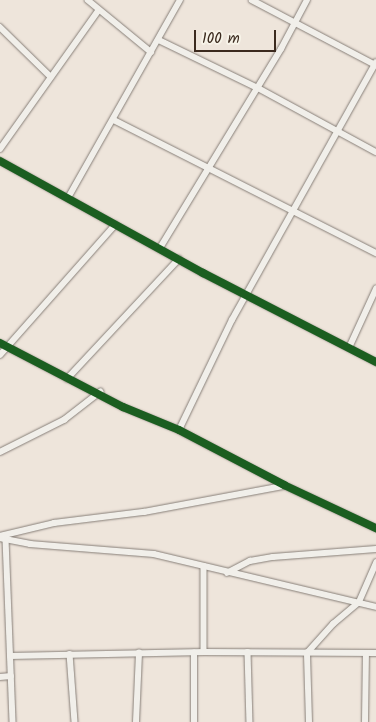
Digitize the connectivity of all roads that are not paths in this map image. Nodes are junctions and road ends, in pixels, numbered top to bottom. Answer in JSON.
{"nodes":[{"id":1,"x":88,"y":0,"type":"edge"},
{"id":2,"x":180,"y":0,"type":"edge"},
{"id":3,"x":252,"y":0,"type":"edge"},
{"id":4,"x":307,"y":0,"type":"edge"},
{"id":5,"x":98,"y":11,"type":"junction"},
{"id":6,"x":295,"y":21,"type":"junction"},
{"id":7,"x":0,"y":27,"type":"edge"},
{"id":8,"x":159,"y":40,"type":"junction"},
{"id":9,"x":151,"y":52,"type":"junction"},
{"id":10,"x":376,"y":64,"type":"edge"},
{"id":11,"x":51,"y":77,"type":"junction"},
{"id":12,"x":258,"y":88,"type":"junction"},
{"id":13,"x":114,"y":120,"type":"junction"},
{"id":14,"x":338,"y":132,"type":"junction"},
{"id":15,"x":0,"y":149,"type":"edge"},
{"id":16,"x":376,"y":152,"type":"edge"},
{"id":17,"x":0,"y":161,"type":"edge"},
{"id":18,"x":210,"y":168,"type":"junction"},
{"id":19,"x":68,"y":198,"type":"junction"},
{"id":20,"x":295,"y":213,"type":"junction"},
{"id":21,"x":115,"y":225,"type":"junction"},
{"id":22,"x":160,"y":248,"type":"junction"},
{"id":23,"x":376,"y":253,"type":"edge"},
{"id":24,"x":179,"y":259,"type":"junction"},
{"id":25,"x":376,"y":290,"type":"edge"},
{"id":26,"x":247,"y":294,"type":"junction"},
{"id":27,"x":0,"y":343,"type":"edge"},
{"id":28,"x":7,"y":347,"type":"junction"},
{"id":29,"x":349,"y":348,"type":"junction"},
{"id":30,"x":0,"y":355,"type":"edge"},
{"id":31,"x":376,"y":362,"type":"edge"},
{"id":32,"x":67,"y":379,"type":"junction"},
{"id":33,"x":100,"y":392,"type":"junction"},
{"id":34,"x":179,"y":430,"type":"junction"},
{"id":35,"x":0,"y":452,"type":"edge"},
{"id":36,"x":284,"y":485,"type":"junction"},
{"id":37,"x":376,"y":528,"type":"edge"},
{"id":38,"x":2,"y":538,"type":"edge"},
{"id":39,"x":376,"y":549,"type":"edge"},
{"id":40,"x":376,"y":563,"type":"edge"},
{"id":41,"x":204,"y":566,"type":"junction"},
{"id":42,"x":226,"y":573,"type":"junction"},
{"id":43,"x":359,"y":602,"type":"junction"},
{"id":44,"x":376,"y":607,"type":"edge"},
{"id":45,"x":204,"y":652,"type":"junction"},
{"id":46,"x":248,"y":652,"type":"junction"},
{"id":47,"x":138,"y":653,"type":"junction"},
{"id":48,"x":194,"y":653,"type":"junction"},
{"id":49,"x":307,"y":653,"type":"junction"},
{"id":50,"x":376,"y":653,"type":"edge"},
{"id":51,"x":70,"y":654,"type":"junction"},
{"id":52,"x":366,"y":654,"type":"junction"},
{"id":53,"x":10,"y":656,"type":"junction"},
{"id":54,"x":11,"y":676,"type":"junction"},
{"id":55,"x":0,"y":677,"type":"edge"},
{"id":56,"x":13,"y":722,"type":"edge"},
{"id":57,"x":74,"y":722,"type":"edge"},
{"id":58,"x":136,"y":722,"type":"edge"},
{"id":59,"x":194,"y":722,"type":"edge"},
{"id":60,"x":250,"y":722,"type":"edge"},
{"id":61,"x":309,"y":722,"type":"edge"},
{"id":62,"x":365,"y":722,"type":"edge"}],
"edges":[{"from":1,"to":5,"type":"street"},
{"from":2,"to":8,"type":"street"},
{"from":3,"to":6,"type":"street"},
{"from":4,"to":6,"type":"street"},
{"from":5,"to":9,"type":"street"},
{"from":5,"to":11,"type":"street"},
{"from":6,"to":10,"type":"street"},
{"from":6,"to":12,"type":"street"},
{"from":7,"to":11,"type":"street"},
{"from":8,"to":9,"type":"street"},
{"from":8,"to":12,"type":"street"},
{"from":9,"to":13,"type":"street"},
{"from":10,"to":14,"type":"street"},
{"from":11,"to":15,"type":"street"},
{"from":12,"to":14,"type":"street"},
{"from":12,"to":18,"type":"street"},
{"from":13,"to":18,"type":"street"},
{"from":13,"to":19,"type":"street"},
{"from":14,"to":16,"type":"street"},
{"from":14,"to":20,"type":"street"},
{"from":17,"to":19,"type":"street"},
{"from":18,"to":20,"type":"street"},
{"from":18,"to":22,"type":"street"},
{"from":19,"to":21,"type":"street"},
{"from":20,"to":23,"type":"street"},
{"from":20,"to":26,"type":"street"},
{"from":21,"to":22,"type":"street"},
{"from":21,"to":28,"type":"street"},
{"from":22,"to":24,"type":"street"},
{"from":24,"to":26,"type":"street"},
{"from":24,"to":32,"type":"street"},
{"from":25,"to":29,"type":"street"},
{"from":26,"to":29,"type":"street"},
{"from":26,"to":34,"type":"street"},
{"from":27,"to":28,"type":"street"},
{"from":28,"to":30,"type":"street"},
{"from":28,"to":32,"type":"street"},
{"from":29,"to":31,"type":"street"},
{"from":32,"to":33,"type":"street"},
{"from":33,"to":34,"type":"street"},
{"from":33,"to":35,"type":"street"},
{"from":34,"to":36,"type":"street"},
{"from":36,"to":37,"type":"street"},
{"from":36,"to":38,"type":"street"},
{"from":38,"to":41,"type":"street"},
{"from":38,"to":53,"type":"street"},
{"from":39,"to":42,"type":"street"},
{"from":40,"to":43,"type":"street"},
{"from":41,"to":42,"type":"street"},
{"from":41,"to":45,"type":"street"},
{"from":42,"to":43,"type":"street"},
{"from":43,"to":44,"type":"street"},
{"from":43,"to":49,"type":"street"},
{"from":45,"to":46,"type":"street"},
{"from":45,"to":48,"type":"street"},
{"from":46,"to":49,"type":"street"},
{"from":46,"to":60,"type":"street"},
{"from":47,"to":48,"type":"street"},
{"from":47,"to":51,"type":"street"},
{"from":47,"to":58,"type":"street"},
{"from":48,"to":59,"type":"street"},
{"from":49,"to":52,"type":"street"},
{"from":49,"to":61,"type":"street"},
{"from":50,"to":52,"type":"street"},
{"from":51,"to":53,"type":"street"},
{"from":51,"to":57,"type":"street"},
{"from":52,"to":62,"type":"street"},
{"from":53,"to":54,"type":"street"},
{"from":54,"to":55,"type":"street"},
{"from":54,"to":56,"type":"street"}]}
